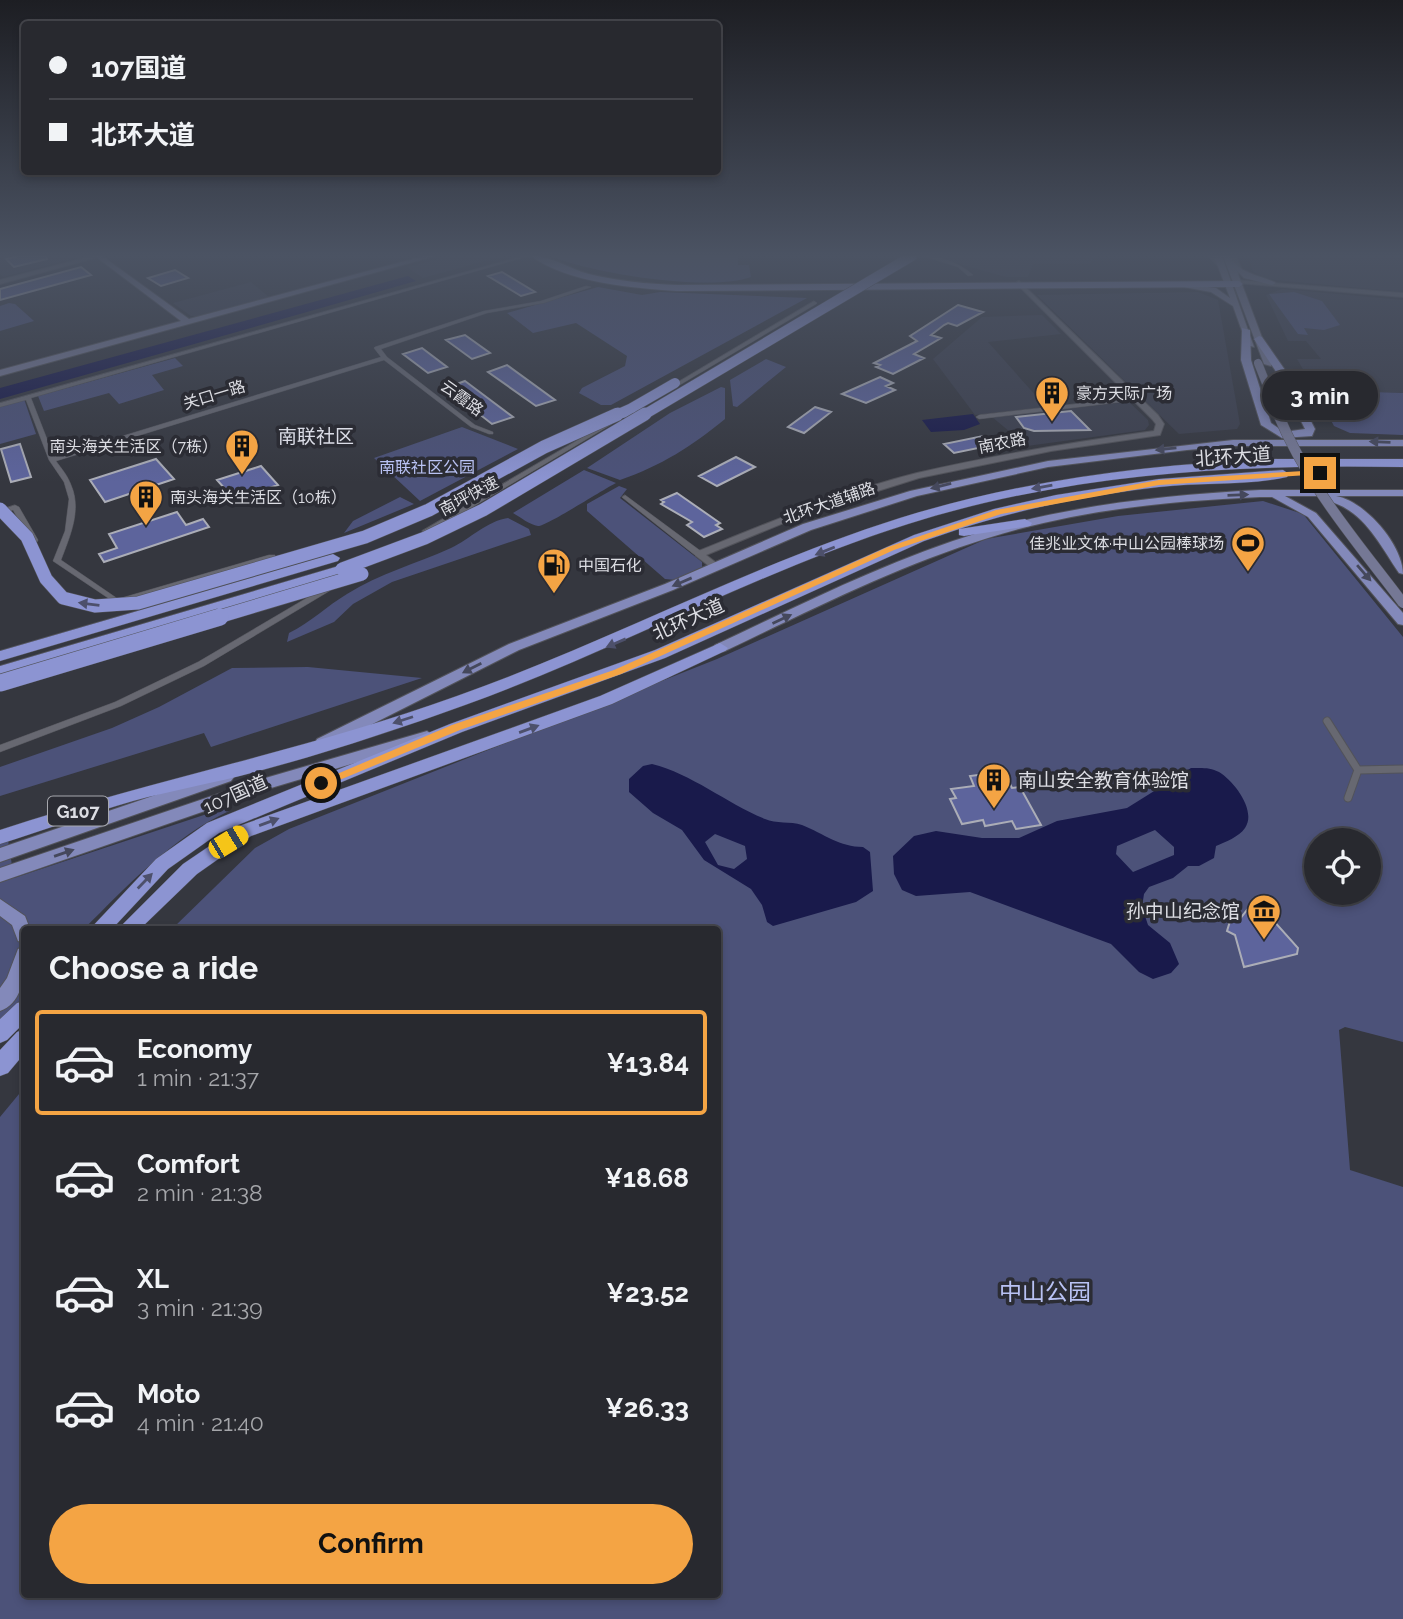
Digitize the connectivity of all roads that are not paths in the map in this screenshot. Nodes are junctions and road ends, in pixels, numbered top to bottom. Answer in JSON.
{"nodes":[{"id":1,"x":152,"y":332,"type":"edge"},
{"id":2,"x":260,"y":332,"type":"edge"},
{"id":3,"x":422,"y":332,"type":"edge"},
{"id":4,"x":763,"y":332,"type":"edge"},
{"id":5,"x":767,"y":332,"type":"edge"},
{"id":6,"x":781,"y":332,"type":"edge"},
{"id":7,"x":1068,"y":332,"type":"edge"},
{"id":8,"x":1245,"y":332,"type":"edge"},
{"id":9,"x":1246,"y":332,"type":"edge"},
{"id":10,"x":1256,"y":332,"type":"edge"},
{"id":11,"x":1259,"y":339,"type":"junction"},
{"id":12,"x":385,"y":358,"type":"junction"},
{"id":13,"x":1263,"y":363,"type":"junction"},
{"id":14,"x":0,"y":373,"type":"edge"},
{"id":15,"x":29,"y":397,"type":"junction"},
{"id":16,"x":1137,"y":399,"type":"junction"},
{"id":17,"x":0,"y":405,"type":"edge"},
{"id":18,"x":632,"y":408,"type":"junction"},
{"id":19,"x":1304,"y":415,"type":"junction"},
{"id":20,"x":979,"y":416,"type":"dead end"},
{"id":21,"x":1262,"y":416,"type":"junction"},
{"id":22,"x":491,"y":433,"type":"dead end"},
{"id":23,"x":1356,"y":442,"type":"junction"},
{"id":24,"x":1233,"y":443,"type":"junction"},
{"id":25,"x":1403,"y":443,"type":"edge"},
{"id":26,"x":1013,"y":455,"type":"junction"},
{"id":27,"x":564,"y":456,"type":"junction"},
{"id":28,"x":51,"y":460,"type":"junction"},
{"id":29,"x":1403,"y":461,"type":"edge"},
{"id":30,"x":1027,"y":468,"type":"junction"},
{"id":31,"x":1403,"y":474,"type":"edge"},
{"id":32,"x":1400,"y":493,"type":"edge"},
{"id":33,"x":1264,"y":494,"type":"junction"},
{"id":34,"x":625,"y":497,"type":"dead end"},
{"id":35,"x":0,"y":511,"type":"edge"},
{"id":36,"x":1025,"y":523,"type":"junction"},
{"id":37,"x":1369,"y":523,"type":"junction"},
{"id":38,"x":1324,"y":527,"type":"junction"},
{"id":39,"x":919,"y":538,"type":"junction"},
{"id":40,"x":699,"y":554,"type":"junction"},
{"id":41,"x":57,"y":561,"type":"junction"},
{"id":42,"x":716,"y":567,"type":"junction"},
{"id":43,"x":1403,"y":570,"type":"edge"},
{"id":44,"x":1403,"y":588,"type":"edge"},
{"id":45,"x":1403,"y":603,"type":"edge"},
{"id":46,"x":1403,"y":621,"type":"edge"},
{"id":47,"x":720,"y":648,"type":"joint"},
{"id":48,"x":0,"y":654,"type":"edge"},
{"id":49,"x":0,"y":671,"type":"edge"},
{"id":50,"x":0,"y":683,"type":"edge"},
{"id":51,"x":1327,"y":721,"type":"dead end"},
{"id":52,"x":456,"y":728,"type":"junction"},
{"id":53,"x":0,"y":749,"type":"edge"},
{"id":54,"x":307,"y":750,"type":"junction"},
{"id":55,"x":268,"y":762,"type":"joint"},
{"id":56,"x":1403,"y":768,"type":"edge"},
{"id":57,"x":1357,"y":770,"type":"junction"},
{"id":58,"x":158,"y":794,"type":"junction"},
{"id":59,"x":1348,"y":798,"type":"dead end"},
{"id":60,"x":0,"y":838,"type":"edge"},
{"id":61,"x":0,"y":855,"type":"edge"},
{"id":62,"x":0,"y":875,"type":"edge"},
{"id":63,"x":0,"y":906,"type":"edge"},
{"id":64,"x":103,"y":926,"type":"edge"},
{"id":65,"x":131,"y":926,"type":"edge"},
{"id":66,"x":21,"y":927,"type":"edge"},
{"id":67,"x":21,"y":963,"type":"edge"},
{"id":68,"x":0,"y":1003,"type":"edge"},
{"id":69,"x":21,"y":1013,"type":"edge"},
{"id":70,"x":0,"y":1033,"type":"edge"},
{"id":71,"x":21,"y":1042,"type":"edge"},
{"id":72,"x":2,"y":1064,"type":"edge"}],
"edges":[{"from":1,"to":14,"type":"main road"},
{"from":2,"to":15,"type":"street"},
{"from":3,"to":12,"type":"street"},
{"from":4,"to":18,"type":"highway","name":"南坪快速","bridge":true},
{"from":5,"to":27,"type":"street"},
{"from":6,"to":27,"type":"highway","name":"南坪快速","bridge":true},
{"from":7,"to":16,"type":"street","name":"南农路"},
{"from":8,"to":21,"type":"main road"},
{"from":9,"to":13,"type":"main road"},
{"from":10,"to":11,"type":"main road"},
{"from":11,"to":13,"type":"main road"},
{"from":11,"to":19,"type":"main road"},
{"from":12,"to":22,"type":"street","name":"云霞路"},
{"from":12,"to":28,"type":"street","name":"关口一路"},
{"from":13,"to":44,"type":"main road"},
{"from":13,"to":45,"type":"main road","bridge":true},
{"from":15,"to":17,"type":"street"},
{"from":15,"to":28,"type":"street"},
{"from":16,"to":20,"type":"street"},
{"from":16,"to":26,"type":"street","name":"南农路"},
{"from":18,"to":35,"type":"highway","one_way":true,"bridge":true},
{"from":18,"to":48,"type":"highway","name":"南坪快速","bridge":true},
{"from":19,"to":21,"type":"main road"},
{"from":19,"to":23,"type":"main road"},
{"from":21,"to":24,"type":"main road"},
{"from":23,"to":24,"type":"main road","name":"北环大道辅路"},
{"from":25,"to":23,"type":"main road","name":"北环大道辅路","one_way":true},
{"from":24,"to":30,"type":"main road","name":"北环大道辅路","one_way":true},
{"from":26,"to":30,"type":"main road"},
{"from":26,"to":40,"type":"street","name":"南农路"},
{"from":27,"to":41,"type":"street"},
{"from":27,"to":49,"type":"highway","name":"南坪快速","bridge":true},
{"from":27,"to":50,"type":"highway","bridge":true},
{"from":27,"to":53,"type":"street"},
{"from":28,"to":41,"type":"street"},
{"from":29,"to":54,"type":"highway","name":"北环大道","number":"G107","one_way":true},
{"from":30,"to":42,"type":"main road","name":"北环大道辅路","one_way":true},
{"from":31,"to":39,"type":"highway","name":"北环大道"},
{"from":32,"to":33,"type":"main road"},
{"from":32,"to":37,"type":"main road"},
{"from":36,"to":33,"type":"main road","one_way":true},
{"from":33,"to":38,"type":"main road"},
{"from":34,"to":40,"type":"street"},
{"from":35,"to":41,"type":"street"},
{"from":36,"to":39,"type":"highway"},
{"from":47,"to":36,"type":"main road","one_way":true},
{"from":37,"to":38,"type":"main road"},
{"from":37,"to":43,"type":"main road"},
{"from":38,"to":46,"type":"main road","one_way":true},
{"from":39,"to":52,"type":"highway","name":"北环大道"},
{"from":40,"to":42,"type":"street"},
{"from":42,"to":54,"type":"main road","name":"北环大道辅路","one_way":true},
{"from":65,"to":47,"type":"highway","one_way":true},
{"from":51,"to":57,"type":"street"},
{"from":62,"to":52,"type":"main road","name":"北环大道","one_way":true},
{"from":64,"to":52,"type":"highway","name":"107国道","one_way":true},
{"from":54,"to":55,"type":"highway","name":"北环大道","number":"G107"},
{"from":55,"to":58,"type":"highway","name":"107国道","number":"G107"},
{"from":56,"to":57,"type":"street"},
{"from":57,"to":59,"type":"street"},
{"from":58,"to":60,"type":"highway","name":"107国道","number":"G107"},
{"from":58,"to":61,"type":"main road"},
{"from":63,"to":66,"type":"main road"},
{"from":67,"to":68,"type":"main road"},
{"from":69,"to":70,"type":"highway"},
{"from":71,"to":72,"type":"highway"}]}
